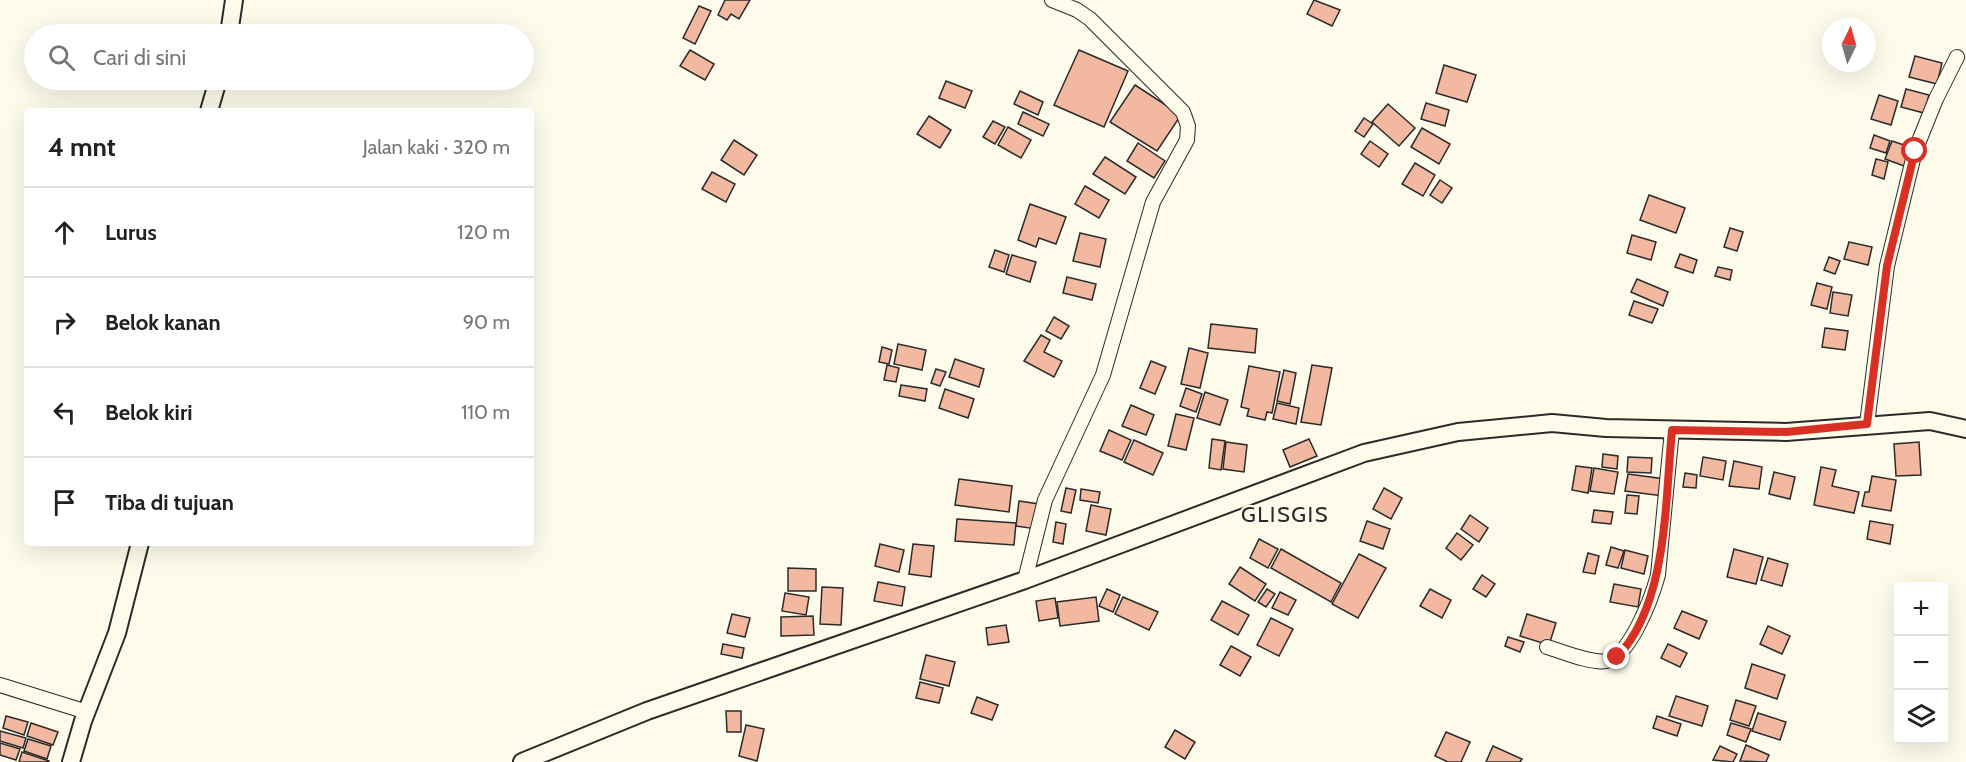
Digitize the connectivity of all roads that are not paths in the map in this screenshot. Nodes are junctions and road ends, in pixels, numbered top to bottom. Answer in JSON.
{"nodes":[{"id":1,"x":234,"y":0,"type":"edge"},
{"id":2,"x":1052,"y":0,"type":"edge"},
{"id":3,"x":230,"y":24,"type":"edge"},
{"id":4,"x":1957,"y":57,"type":"dead end"},
{"id":5,"x":215,"y":90,"type":"edge"},
{"id":6,"x":210,"y":108,"type":"edge"},
{"id":7,"x":1867,"y":424,"type":"junction"},
{"id":8,"x":1966,"y":429,"type":"edge"},
{"id":9,"x":1672,"y":430,"type":"junction"},
{"id":10,"x":139,"y":546,"type":"edge"},
{"id":11,"x":1026,"y":580,"type":"junction"},
{"id":12,"x":1547,"y":647,"type":"dead end"},
{"id":13,"x":0,"y":685,"type":"edge"},
{"id":14,"x":87,"y":712,"type":"junction"},
{"id":15,"x":71,"y":762,"type":"edge"},
{"id":16,"x":522,"y":762,"type":"edge"}],
"edges":[{"from":1,"to":3,"type":"street"},
{"from":2,"to":11,"type":"street"},
{"from":4,"to":7,"type":"street"},
{"from":5,"to":6,"type":"street"},
{"from":7,"to":8,"type":"street"},
{"from":7,"to":9,"type":"street"},
{"from":9,"to":11,"type":"street"},
{"from":9,"to":12,"type":"street"},
{"from":10,"to":14,"type":"street"},
{"from":11,"to":16,"type":"street"},
{"from":13,"to":14,"type":"street"},
{"from":14,"to":15,"type":"street"}]}
